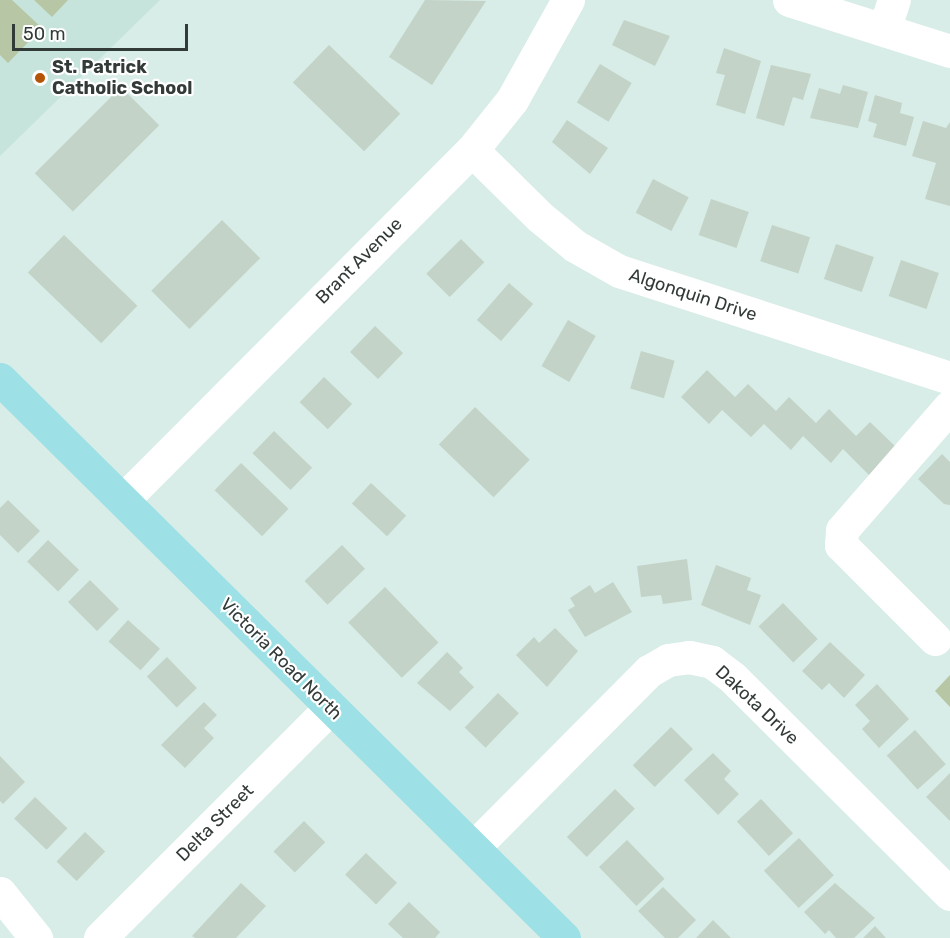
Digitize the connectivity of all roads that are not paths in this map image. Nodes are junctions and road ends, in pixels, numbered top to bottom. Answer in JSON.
{"nodes":[{"id":1,"x":568,"y":0,"type":"edge"},
{"id":2,"x":789,"y":0,"type":"edge"},
{"id":3,"x":889,"y":15,"type":"edge"},
{"id":4,"x":950,"y":51,"type":"edge"},
{"id":5,"x":472,"y":150,"type":"junction"},
{"id":6,"x":950,"y":378,"type":"edge"},
{"id":7,"x":0,"y":379,"type":"edge"},
{"id":8,"x":950,"y":406,"type":"edge"},
{"id":9,"x":123,"y":500,"type":"junction"},
{"id":10,"x":935,"y":639,"type":"dead end"},
{"id":11,"x":330,"y":708,"type":"junction"},
{"id":12,"x":474,"y":848,"type":"junction"},
{"id":13,"x":0,"y":892,"type":"edge"},
{"id":14,"x":950,"y":894,"type":"edge"},
{"id":15,"x":36,"y":938,"type":"edge"},
{"id":16,"x":100,"y":938,"type":"edge"},
{"id":17,"x":564,"y":938,"type":"edge"}],
"edges":[{"from":1,"to":5,"type":"street","name":"Brant Avenue"},
{"from":2,"to":3,"type":"street"},
{"from":3,"to":4,"type":"street"},
{"from":5,"to":6,"type":"street","name":"Algonquin Drive"},
{"from":5,"to":9,"type":"street","name":"Brant Avenue"},
{"from":7,"to":9,"type":"main road","name":"Victoria Road North"},
{"from":8,"to":10,"type":"street"},
{"from":9,"to":11,"type":"main road","name":"Victoria Road North"},
{"from":11,"to":12,"type":"main road","name":"Victoria Road North"},
{"from":11,"to":16,"type":"street","name":"Delta Street"},
{"from":12,"to":14,"type":"street","name":"Dakota Drive"},
{"from":12,"to":17,"type":"main road","name":"Victoria Road North"},
{"from":13,"to":15,"type":"street"}]}
